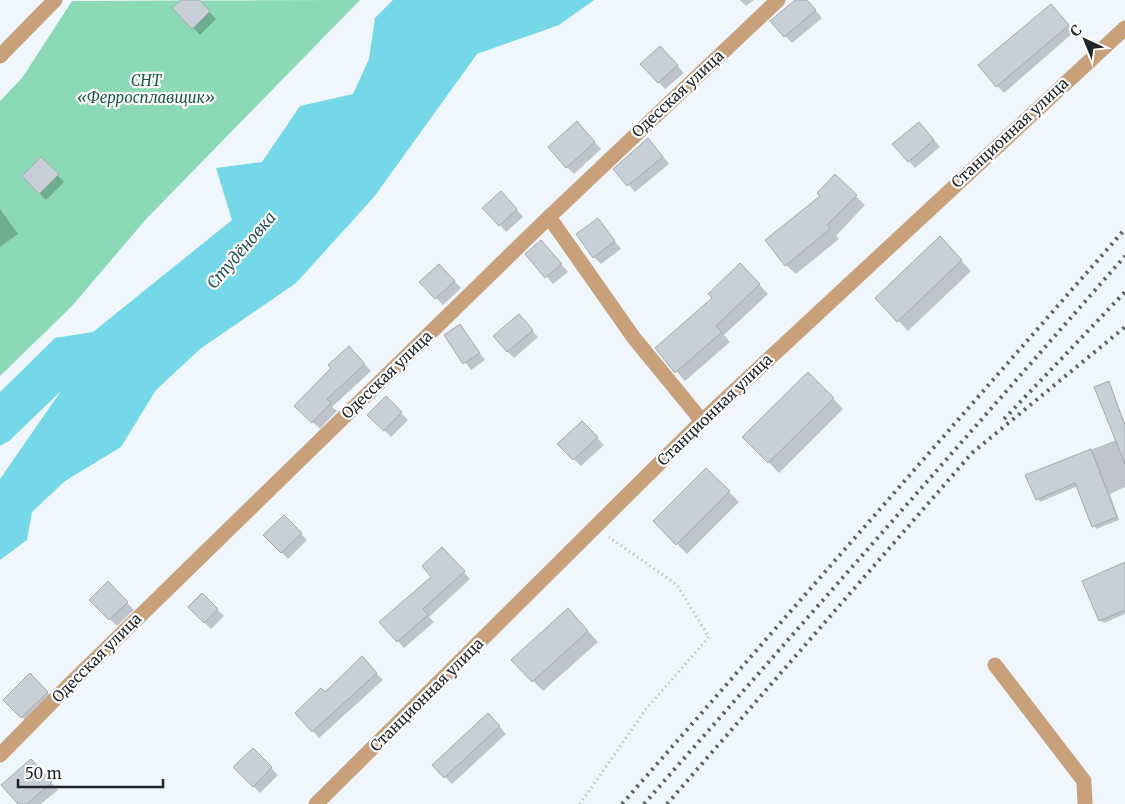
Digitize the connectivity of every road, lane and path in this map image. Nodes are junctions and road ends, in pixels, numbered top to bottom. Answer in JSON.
{"nodes":[{"id":1,"x":55,"y":0,"type":"edge"},
{"id":2,"x":778,"y":0,"type":"edge"},
{"id":3,"x":1125,"y":28,"type":"edge"},
{"id":4,"x":0,"y":56,"type":"edge"},
{"id":5,"x":549,"y":217,"type":"junction"},
{"id":6,"x":702,"y":420,"type":"junction"},
{"id":7,"x":596,"y":528,"type":"junction"},
{"id":8,"x":994,"y":665,"type":"dead end"},
{"id":9,"x":0,"y":756,"type":"edge"},
{"id":10,"x":316,"y":804,"type":"edge"},
{"id":11,"x":580,"y":804,"type":"edge"},
{"id":12,"x":1085,"y":804,"type":"edge"}],
"edges":[{"from":1,"to":4,"type":"street"},
{"from":2,"to":5,"type":"street","name":"Одесская улица"},
{"from":3,"to":6,"type":"street","name":"Станционная улица"},
{"from":5,"to":6,"type":"street"},
{"from":5,"to":9,"type":"street","name":"Одесская улица"},
{"from":6,"to":7,"type":"street","name":"Станционная улица"},
{"from":7,"to":10,"type":"street","name":"Станционная улица"},
{"from":7,"to":11,"type":"path"},
{"from":8,"to":12,"type":"street"}]}
